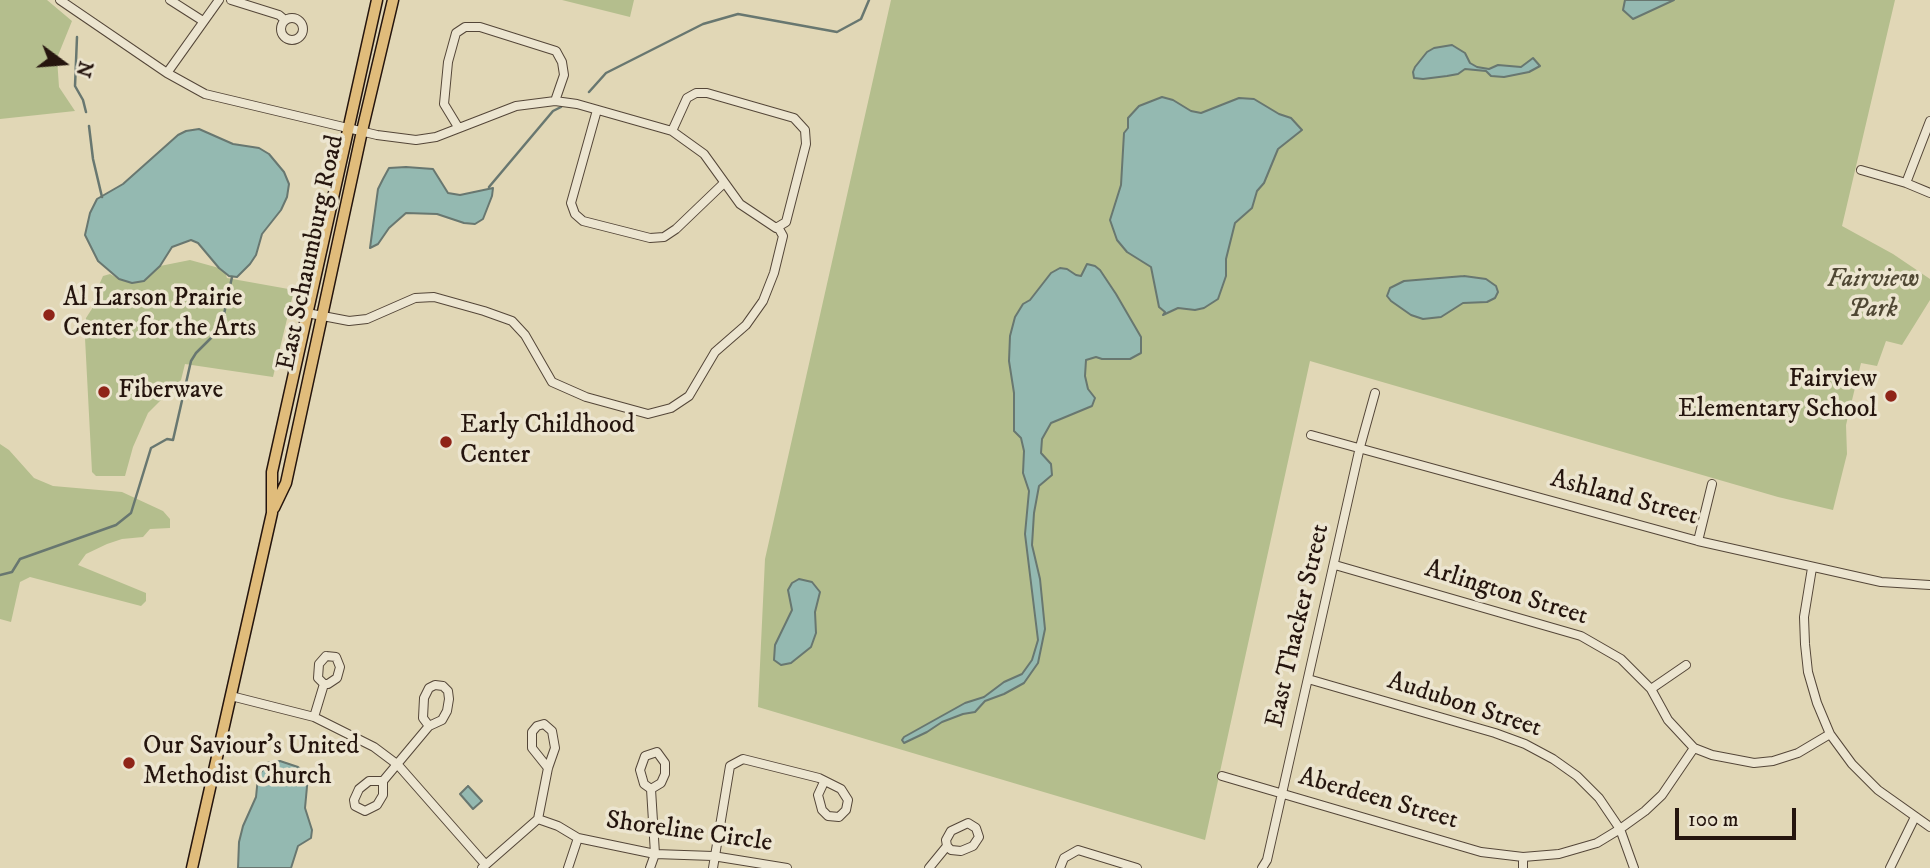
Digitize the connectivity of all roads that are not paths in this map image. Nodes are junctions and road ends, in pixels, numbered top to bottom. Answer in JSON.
{"nodes":[{"id":1,"x":60,"y":0,"type":"edge"},
{"id":2,"x":170,"y":0,"type":"edge"},
{"id":3,"x":219,"y":0,"type":"edge"},
{"id":4,"x":231,"y":0,"type":"edge"},
{"id":5,"x":377,"y":0,"type":"edge"},
{"id":6,"x":393,"y":0,"type":"edge"},
{"id":7,"x":285,"y":20,"type":"dead end"},
{"id":8,"x":203,"y":22,"type":"junction"},
{"id":9,"x":167,"y":73,"type":"junction"},
{"id":10,"x":555,"y":101,"type":"junction"},
{"id":11,"x":597,"y":110,"type":"junction"},
{"id":12,"x":1930,"y":121,"type":"edge"},
{"id":13,"x":458,"y":127,"type":"junction"},
{"id":14,"x":347,"y":128,"type":"junction"},
{"id":15,"x":362,"y":131,"type":"junction"},
{"id":16,"x":672,"y":131,"type":"junction"},
{"id":17,"x":1861,"y":170,"type":"dead end"},
{"id":18,"x":724,"y":183,"type":"junction"},
{"id":19,"x":1906,"y":183,"type":"junction"},
{"id":20,"x":1930,"y":194,"type":"edge"},
{"id":21,"x":777,"y":227,"type":"junction"},
{"id":22,"x":307,"y":313,"type":"junction"},
{"id":23,"x":322,"y":316,"type":"junction"},
{"id":24,"x":1375,"y":393,"type":"dead end"},
{"id":25,"x":1311,"y":435,"type":"dead end"},
{"id":26,"x":1360,"y":447,"type":"junction"},
{"id":27,"x":1712,"y":484,"type":"dead end"},
{"id":28,"x":272,"y":513,"type":"junction"},
{"id":29,"x":1698,"y":541,"type":"junction"},
{"id":30,"x":1335,"y":565,"type":"junction"},
{"id":31,"x":1812,"y":568,"type":"junction"},
{"id":32,"x":1930,"y":585,"type":"edge"},
{"id":33,"x":1686,"y":665,"type":"dead end"},
{"id":34,"x":1308,"y":679,"type":"junction"},
{"id":35,"x":324,"y":684,"type":"dead end"},
{"id":36,"x":1651,"y":689,"type":"junction"},
{"id":37,"x":231,"y":695,"type":"junction"},
{"id":38,"x":314,"y":717,"type":"junction"},
{"id":39,"x":429,"y":726,"type":"junction"},
{"id":40,"x":1830,"y":734,"type":"junction"},
{"id":41,"x":1694,"y":748,"type":"junction"},
{"id":42,"x":398,"y":765,"type":"junction"},
{"id":43,"x":548,"y":768,"type":"junction"},
{"id":44,"x":1222,"y":776,"type":"dead end"},
{"id":45,"x":383,"y":780,"type":"dead end"},
{"id":46,"x":824,"y":782,"type":"junction"},
{"id":47,"x":651,"y":789,"type":"dead end"},
{"id":48,"x":1283,"y":794,"type":"junction"},
{"id":49,"x":1914,"y":817,"type":"junction"},
{"id":50,"x":538,"y":820,"type":"junction"},
{"id":51,"x":1930,"y":827,"type":"edge"},
{"id":52,"x":1620,"y":829,"type":"junction"},
{"id":53,"x":578,"y":838,"type":"junction"},
{"id":54,"x":947,"y":846,"type":"dead end"},
{"id":55,"x":654,"y":854,"type":"junction"},
{"id":56,"x":713,"y":856,"type":"junction"},
{"id":57,"x":1523,"y":857,"type":"junction"},
{"id":58,"x":483,"y":866,"type":"edge"},
{"id":59,"x":770,"y":867,"type":"edge"},
{"id":60,"x":192,"y":868,"type":"edge"},
{"id":61,"x":568,"y":868,"type":"edge"},
{"id":62,"x":650,"y":868,"type":"edge"},
{"id":63,"x":713,"y":868,"type":"edge"},
{"id":64,"x":787,"y":868,"type":"edge"},
{"id":65,"x":929,"y":868,"type":"edge"},
{"id":66,"x":1060,"y":868,"type":"edge"},
{"id":67,"x":1137,"y":868,"type":"edge"},
{"id":68,"x":1262,"y":868,"type":"edge"},
{"id":69,"x":1523,"y":868,"type":"edge"},
{"id":70,"x":1634,"y":868,"type":"edge"},
{"id":71,"x":1890,"y":868,"type":"edge"}],
"edges":[{"from":1,"to":9,"type":"street"},
{"from":2,"to":8,"type":"street"},
{"from":3,"to":8,"type":"street"},
{"from":4,"to":7,"type":"street"},
{"from":5,"to":14,"type":"main road","name":"East Schaumburg Road"},
{"from":6,"to":15,"type":"main road","name":"East Schaumburg Road"},
{"from":8,"to":9,"type":"street"},
{"from":9,"to":14,"type":"street"},
{"from":10,"to":11,"type":"street"},
{"from":10,"to":13,"type":"street"},
{"from":10,"to":13,"type":"street"},
{"from":11,"to":16,"type":"street"},
{"from":11,"to":18,"type":"street"},
{"from":12,"to":19,"type":"street"},
{"from":13,"to":15,"type":"street"},
{"from":14,"to":15,"type":"street"},
{"from":14,"to":22,"type":"main road","name":"East Schaumburg Road"},
{"from":15,"to":23,"type":"main road","name":"East Schaumburg Road"},
{"from":16,"to":18,"type":"street"},
{"from":16,"to":21,"type":"street"},
{"from":17,"to":19,"type":"street"},
{"from":18,"to":21,"type":"street"},
{"from":19,"to":20,"type":"street"},
{"from":21,"to":23,"type":"street"},
{"from":22,"to":23,"type":"street"},
{"from":22,"to":28,"type":"main road","name":"East Schaumburg Road"},
{"from":23,"to":28,"type":"main road","name":"East Schaumburg Road"},
{"from":24,"to":26,"type":"street","name":"East Thacker Street"},
{"from":25,"to":26,"type":"street","name":"Ashland Street"},
{"from":26,"to":29,"type":"street","name":"Ashland Street"},
{"from":26,"to":30,"type":"street","name":"East Thacker Street"},
{"from":27,"to":29,"type":"street"},
{"from":28,"to":37,"type":"main road","name":"East Schaumburg Road"},
{"from":29,"to":31,"type":"street","name":"Ashland Street"},
{"from":30,"to":34,"type":"street","name":"East Thacker Street"},
{"from":30,"to":36,"type":"street","name":"Arlington Street"},
{"from":31,"to":32,"type":"street","name":"Ashland Street"},
{"from":31,"to":40,"type":"street"},
{"from":33,"to":36,"type":"street"},
{"from":34,"to":48,"type":"street","name":"East Thacker Street"},
{"from":34,"to":52,"type":"street","name":"Audubon Street"},
{"from":35,"to":38,"type":"street"},
{"from":36,"to":41,"type":"street","name":"Arlington Street"},
{"from":37,"to":38,"type":"street"},
{"from":37,"to":60,"type":"main road","name":"East Schaumburg Road"},
{"from":38,"to":42,"type":"street"},
{"from":39,"to":39,"type":"street"},
{"from":39,"to":42,"type":"street"},
{"from":40,"to":41,"type":"street","name":"Arlington Street"},
{"from":40,"to":49,"type":"street"},
{"from":41,"to":52,"type":"street","name":"Aberdeen Street"},
{"from":42,"to":45,"type":"street"},
{"from":42,"to":58,"type":"street"},
{"from":43,"to":43,"type":"street"},
{"from":43,"to":50,"type":"street"},
{"from":44,"to":48,"type":"street","name":"Aberdeen Street"},
{"from":46,"to":46,"type":"street"},
{"from":46,"to":56,"type":"street"},
{"from":47,"to":55,"type":"street"},
{"from":48,"to":57,"type":"street","name":"Aberdeen Street"},
{"from":48,"to":68,"type":"street","name":"East Thacker Street"},
{"from":49,"to":51,"type":"street"},
{"from":49,"to":71,"type":"street"},
{"from":50,"to":53,"type":"street","name":"Shoreline Circle"},
{"from":50,"to":58,"type":"street"},
{"from":52,"to":57,"type":"street","name":"Aberdeen Street"},
{"from":52,"to":70,"type":"street","name":"Audubon Street"},
{"from":53,"to":55,"type":"street","name":"Shoreline Circle"},
{"from":53,"to":61,"type":"street"},
{"from":54,"to":65,"type":"street"},
{"from":55,"to":56,"type":"street","name":"Shoreline Circle"},
{"from":55,"to":62,"type":"street"},
{"from":56,"to":59,"type":"street","name":"Shoreline Circle"},
{"from":56,"to":63,"type":"street"},
{"from":57,"to":69,"type":"street"},
{"from":59,"to":64,"type":"street","name":"Shoreline Circle"},
{"from":66,"to":67,"type":"street"}]}
